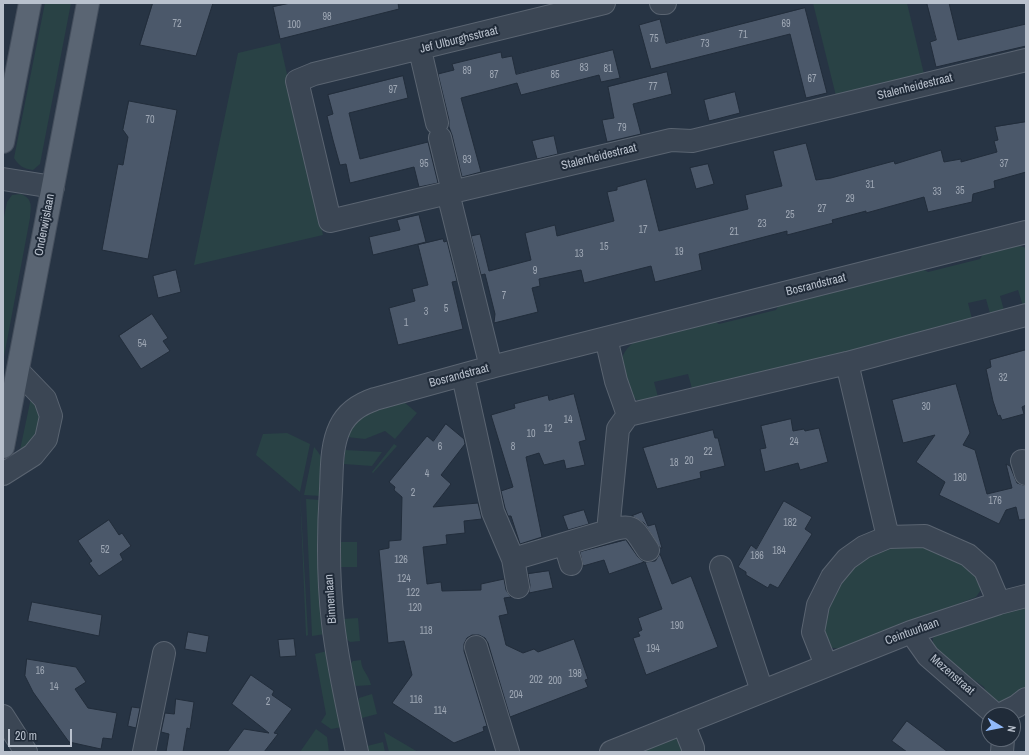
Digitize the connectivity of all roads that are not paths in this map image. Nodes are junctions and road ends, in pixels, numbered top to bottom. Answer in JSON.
{"nodes":[{"id":1,"x":30,"y":3,"type":"edge"},
{"id":2,"x":88,"y":3,"type":"edge"},
{"id":3,"x":604,"y":3,"type":"edge"},
{"id":4,"x":661,"y":3,"type":"edge"},
{"id":5,"x":665,"y":3,"type":"edge"},
{"id":6,"x":420,"y":50,"type":"junction"},
{"id":7,"x":1026,"y":60,"type":"edge"},
{"id":8,"x":314,"y":74,"type":"joint"},
{"id":9,"x":3,"y":142,"type":"edge"},
{"id":10,"x":3,"y":179,"type":"edge"},
{"id":11,"x":53,"y":187,"type":"junction"},
{"id":12,"x":452,"y":197,"type":"junction"},
{"id":13,"x":1026,"y":232,"type":"edge"},
{"id":14,"x":1026,"y":315,"type":"edge"},
{"id":15,"x":606,"y":338,"type":"junction"},
{"id":16,"x":847,"y":363,"type":"junction"},
{"id":17,"x":491,"y":367,"type":"junction"},
{"id":18,"x":18,"y":371,"type":"junction"},
{"id":19,"x":463,"y":376,"type":"junction"},
{"id":20,"x":628,"y":415,"type":"junction"},
{"id":21,"x":334,"y":444,"type":"joint"},
{"id":22,"x":3,"y":448,"type":"edge"},
{"id":23,"x":3,"y":474,"type":"edge"},
{"id":24,"x":608,"y":531,"type":"junction"},
{"id":25,"x":888,"y":537,"type":"junction"},
{"id":26,"x":648,"y":550,"type":"dead end"},
{"id":27,"x":513,"y":559,"type":"junction"},
{"id":28,"x":721,"y":567,"type":"dead end"},
{"id":29,"x":518,"y":587,"type":"dead end"},
{"id":30,"x":1026,"y":596,"type":"edge"},
{"id":31,"x":999,"y":603,"type":"junction"},
{"id":32,"x":911,"y":632,"type":"junction"},
{"id":33,"x":476,"y":647,"type":"dead end"},
{"id":34,"x":164,"y":653,"type":"dead end"},
{"id":35,"x":826,"y":665,"type":"junction"},
{"id":36,"x":762,"y":691,"type":"junction"},
{"id":37,"x":1026,"y":699,"type":"edge"},
{"id":38,"x":988,"y":707,"type":"edge"},
{"id":39,"x":1015,"y":707,"type":"edge"},
{"id":40,"x":3,"y":716,"type":"edge"},
{"id":41,"x":683,"y":723,"type":"junction"},
{"id":42,"x":26,"y":752,"type":"edge"},
{"id":43,"x":144,"y":752,"type":"edge"},
{"id":44,"x":356,"y":752,"type":"edge"},
{"id":45,"x":508,"y":752,"type":"edge"},
{"id":46,"x":611,"y":752,"type":"edge"},
{"id":47,"x":693,"y":752,"type":"edge"}],
"edges":[{"from":1,"to":9,"type":"main road"},
{"from":2,"to":11,"type":"main road","name":"Onderwijslaan"},
{"from":3,"to":6,"type":"street","name":"Jef Ulburghsstraat"},
{"from":4,"to":5,"type":"street"},
{"from":6,"to":8,"type":"street","name":"Jef Ulburghsstraat"},
{"from":6,"to":12,"type":"street"},
{"from":7,"to":12,"type":"street","name":"Stalenheidestraat"},
{"from":8,"to":12,"type":"street","name":"Stalenheidestraat"},
{"from":10,"to":11,"type":"street"},
{"from":11,"to":18,"type":"main road","name":"Onderwijslaan"},
{"from":12,"to":17,"type":"street"},
{"from":13,"to":15,"type":"street","name":"Bosrandstraat"},
{"from":14,"to":16,"type":"street"},
{"from":15,"to":17,"type":"street","name":"Bosrandstraat"},
{"from":15,"to":20,"type":"street"},
{"from":16,"to":20,"type":"street"},
{"from":16,"to":25,"type":"street"},
{"from":17,"to":19,"type":"street","name":"Bosrandstraat"},
{"from":18,"to":22,"type":"main road","name":"Onderwijslaan"},
{"from":18,"to":23,"type":"street"},
{"from":19,"to":21,"type":"street","name":"Bosrandstraat"},
{"from":19,"to":27,"type":"street"},
{"from":20,"to":24,"type":"street"},
{"from":21,"to":44,"type":"street","name":"Binnenlaan"},
{"from":24,"to":26,"type":"street"},
{"from":24,"to":27,"type":"street"},
{"from":25,"to":31,"type":"street"},
{"from":25,"to":35,"type":"street"},
{"from":27,"to":29,"type":"street"},
{"from":28,"to":36,"type":"street"},
{"from":30,"to":31,"type":"street","name":"Ceintuurlaan"},
{"from":31,"to":32,"type":"street","name":"Ceintuurlaan"},
{"from":32,"to":35,"type":"street","name":"Ceintuurlaan"},
{"from":32,"to":38,"type":"street","name":"Mezenstraat"},
{"from":33,"to":45,"type":"street"},
{"from":34,"to":43,"type":"street"},
{"from":35,"to":36,"type":"street","name":"Ceintuurlaan"},
{"from":36,"to":41,"type":"street","name":"Ceintuurlaan"},
{"from":37,"to":39,"type":"street","name":"Mezenstraat"},
{"from":40,"to":42,"type":"street"},
{"from":41,"to":46,"type":"street","name":"Ceintuurlaan"},
{"from":41,"to":47,"type":"street"}]}
